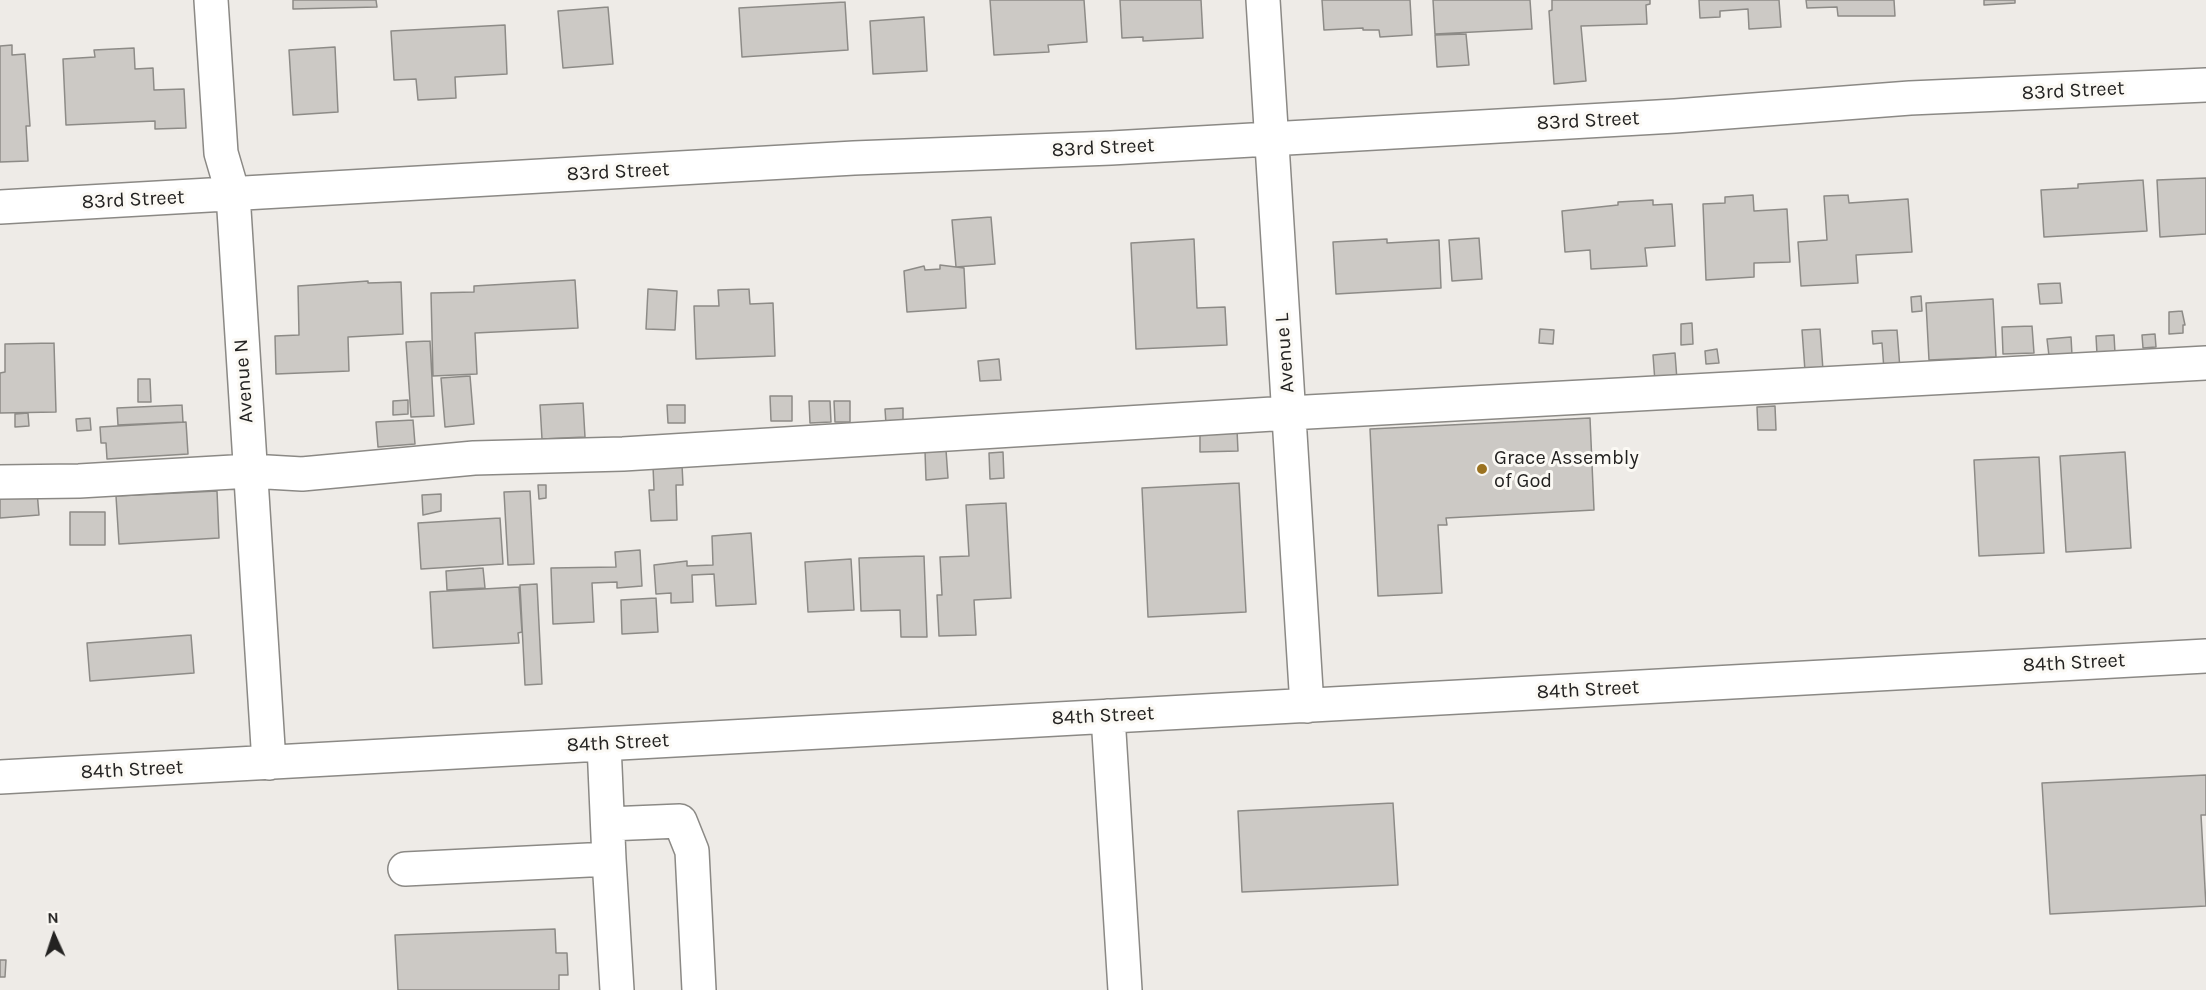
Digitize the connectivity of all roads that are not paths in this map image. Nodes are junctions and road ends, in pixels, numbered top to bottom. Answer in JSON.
{"nodes":[{"id":1,"x":211,"y":0,"type":"edge"},
{"id":2,"x":1263,"y":0,"type":"edge"},
{"id":3,"x":2206,"y":85,"type":"edge"},
{"id":4,"x":1271,"y":138,"type":"junction"},
{"id":5,"x":233,"y":194,"type":"junction"},
{"id":6,"x":0,"y":207,"type":"edge"},
{"id":7,"x":2206,"y":363,"type":"edge"},
{"id":8,"x":1289,"y":413,"type":"junction"},
{"id":9,"x":250,"y":471,"type":"junction"},
{"id":10,"x":0,"y":482,"type":"edge"},
{"id":11,"x":2206,"y":656,"type":"edge"},
{"id":12,"x":1307,"y":706,"type":"junction"},
{"id":13,"x":1108,"y":716,"type":"junction"},
{"id":14,"x":604,"y":744,"type":"junction"},
{"id":15,"x":269,"y":762,"type":"junction"},
{"id":16,"x":0,"y":777,"type":"edge"},
{"id":17,"x":608,"y":824,"type":"junction"},
{"id":18,"x":609,"y":859,"type":"junction"},
{"id":19,"x":405,"y":869,"type":"dead end"},
{"id":20,"x":617,"y":990,"type":"edge"},
{"id":21,"x":699,"y":990,"type":"edge"},
{"id":22,"x":1125,"y":990,"type":"edge"}],
"edges":[{"from":1,"to":5,"type":"street","name":"Avenue N"},
{"from":2,"to":4,"type":"street","name":"Avenue L"},
{"from":3,"to":4,"type":"street","name":"83rd Street"},
{"from":4,"to":5,"type":"street","name":"83rd Street"},
{"from":4,"to":8,"type":"street","name":"Avenue L"},
{"from":5,"to":6,"type":"street","name":"83rd Street"},
{"from":5,"to":9,"type":"street","name":"Avenue N"},
{"from":7,"to":8,"type":"street"},
{"from":8,"to":9,"type":"street"},
{"from":8,"to":12,"type":"street","name":"Avenue L"},
{"from":9,"to":10,"type":"street"},
{"from":9,"to":15,"type":"street","name":"Avenue N"},
{"from":11,"to":12,"type":"street","name":"84th Street"},
{"from":12,"to":13,"type":"street","name":"84th Street"},
{"from":13,"to":14,"type":"street","name":"84th Street"},
{"from":13,"to":22,"type":"street"},
{"from":14,"to":15,"type":"street","name":"84th Street"},
{"from":14,"to":17,"type":"street"},
{"from":15,"to":16,"type":"street","name":"84th Street"},
{"from":17,"to":18,"type":"street"},
{"from":17,"to":21,"type":"street"},
{"from":18,"to":19,"type":"street"},
{"from":18,"to":20,"type":"street"}]}
